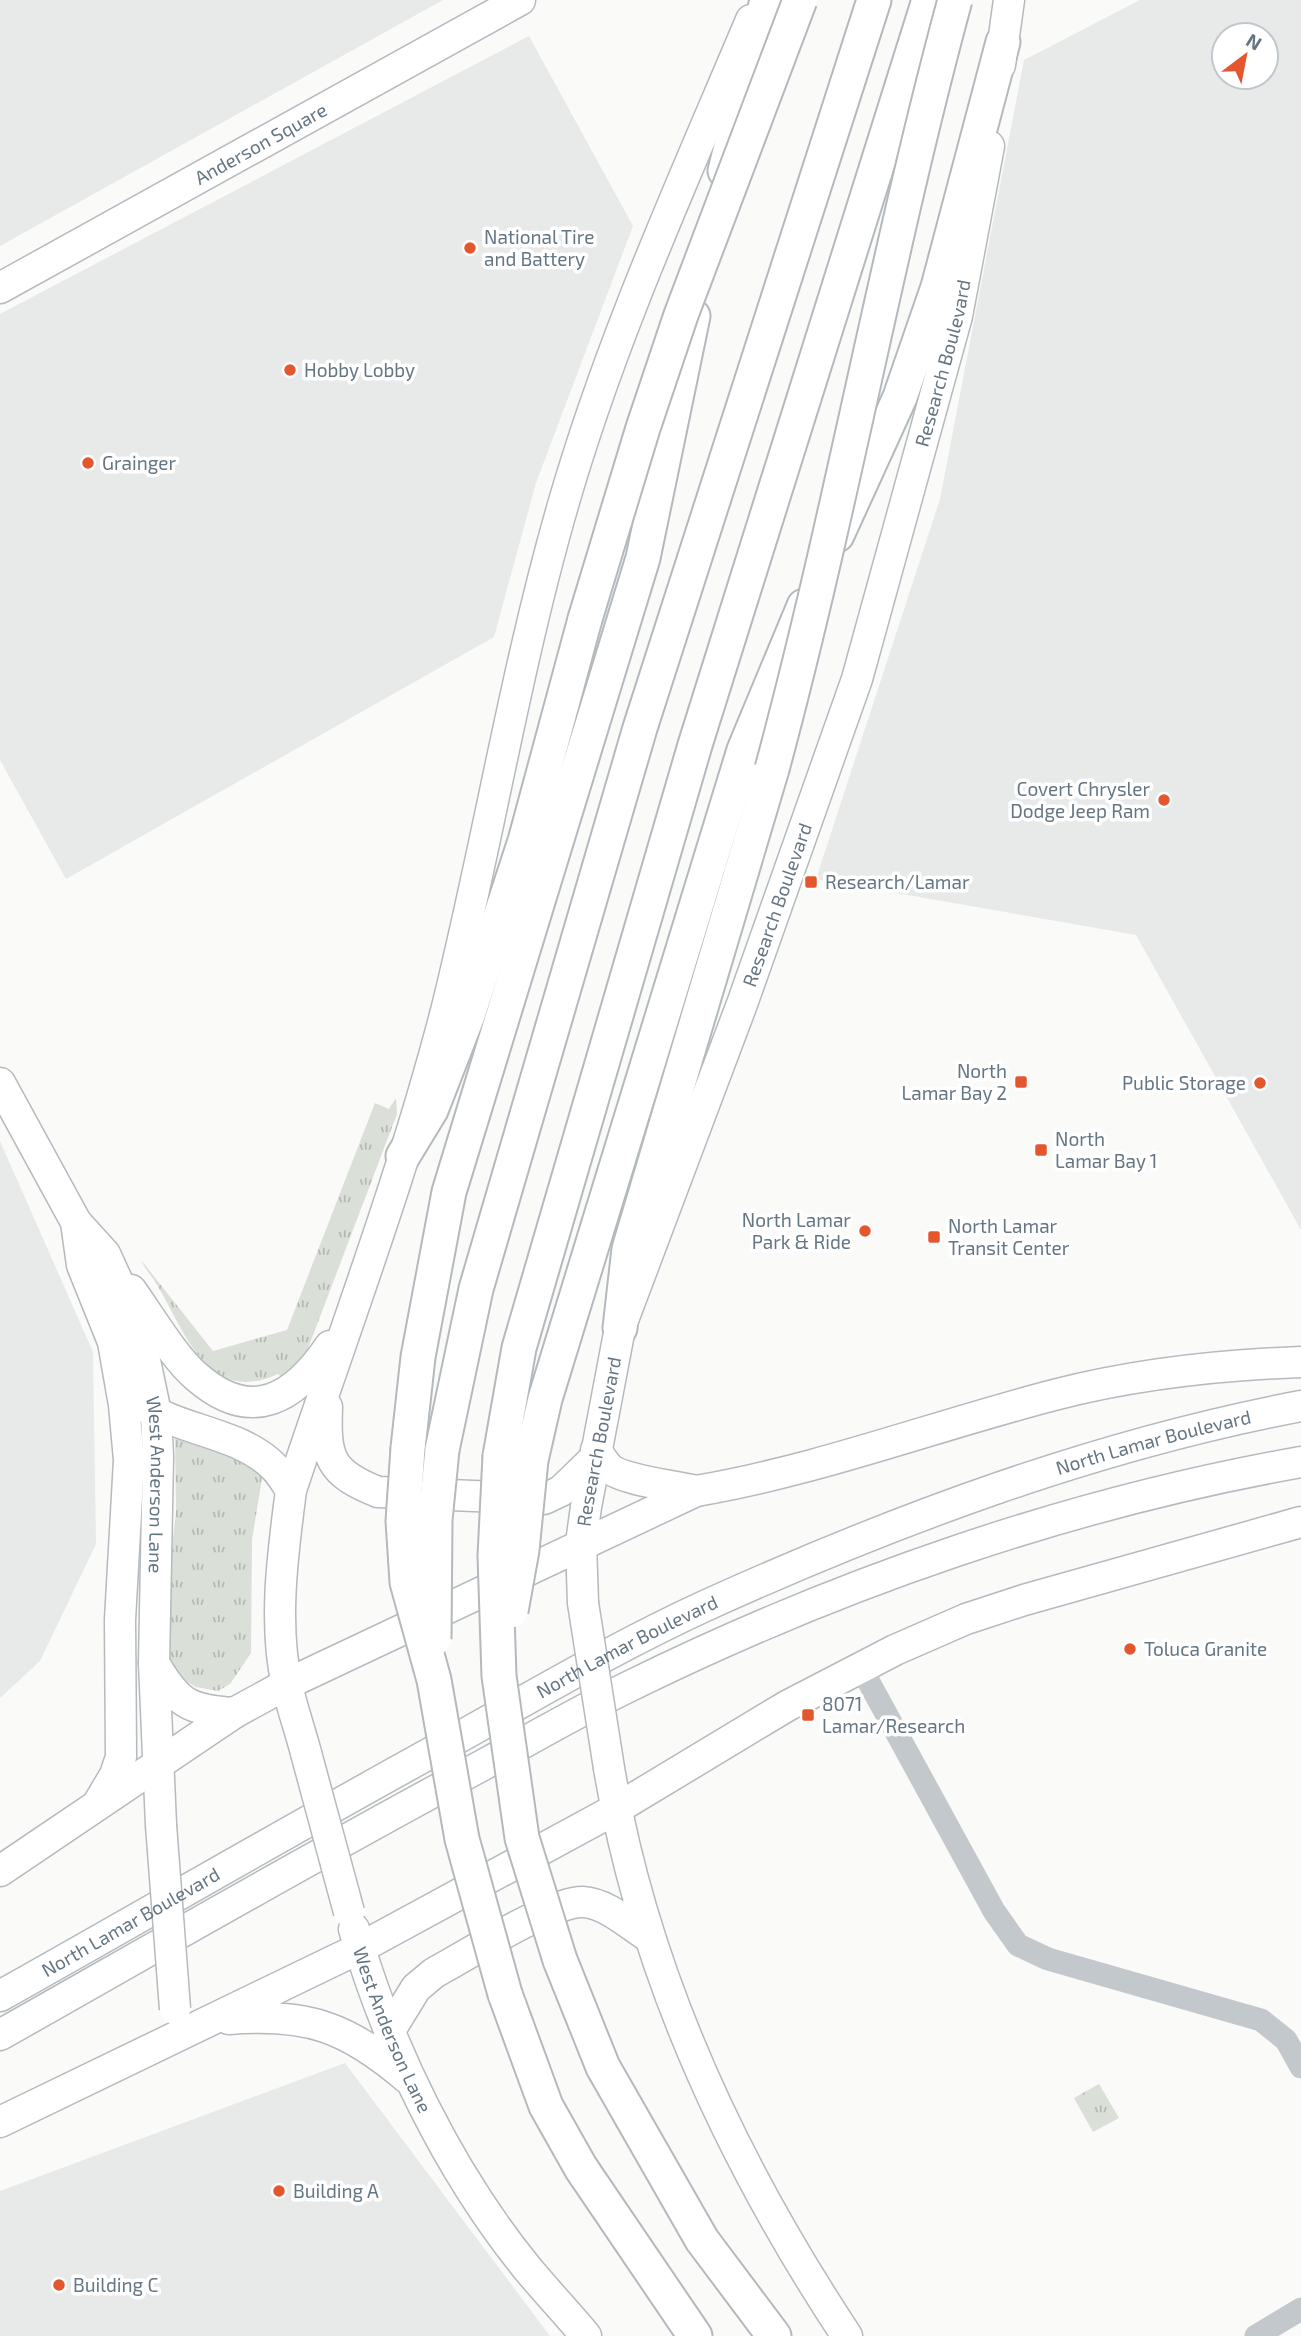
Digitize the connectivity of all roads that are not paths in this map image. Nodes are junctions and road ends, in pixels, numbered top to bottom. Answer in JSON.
{"nodes":[{"id":1,"x":520,"y":0,"type":"edge"},
{"id":2,"x":760,"y":0,"type":"edge"},
{"id":3,"x":767,"y":0,"type":"edge"},
{"id":4,"x":800,"y":0,"type":"edge"},
{"id":5,"x":874,"y":0,"type":"edge"},
{"id":6,"x":929,"y":0,"type":"edge"},
{"id":7,"x":955,"y":0,"type":"edge"},
{"id":8,"x":1010,"y":0,"type":"edge"},
{"id":9,"x":1003,"y":42,"type":"junction"},
{"id":10,"x":0,"y":288,"type":"edge"},
{"id":11,"x":0,"y":1083,"type":"edge"},
{"id":12,"x":403,"y":1156,"type":"junction"},
{"id":13,"x":76,"y":1222,"type":"junction"},
{"id":14,"x":105,"y":1254,"type":"junction"},
{"id":15,"x":348,"y":1319,"type":"junction"},
{"id":16,"x":620,"y":1328,"type":"junction"},
{"id":17,"x":1301,"y":1362,"type":"edge"},
{"id":18,"x":119,"y":1373,"type":"junction"},
{"id":19,"x":328,"y":1379,"type":"junction"},
{"id":20,"x":1301,"y":1406,"type":"edge"},
{"id":21,"x":156,"y":1413,"type":"junction"},
{"id":22,"x":595,"y":1455,"type":"junction"},
{"id":23,"x":515,"y":1458,"type":"junction"},
{"id":24,"x":1301,"y":1462,"type":"edge"},
{"id":25,"x":291,"y":1490,"type":"junction"},
{"id":26,"x":696,"y":1491,"type":"junction"},
{"id":27,"x":1301,"y":1522,"type":"edge"},
{"id":28,"x":582,"y":1543,"type":"junction"},
{"id":29,"x":154,"y":1663,"type":"junction"},
{"id":30,"x":860,"y":1666,"type":"junction"},
{"id":31,"x":434,"y":1680,"type":"junction"},
{"id":32,"x":287,"y":1684,"type":"junction"},
{"id":33,"x":234,"y":1713,"type":"junction"},
{"id":34,"x":158,"y":1766,"type":"junction"},
{"id":35,"x":95,"y":1809,"type":"junction"},
{"id":36,"x":616,"y":1809,"type":"junction"},
{"id":37,"x":161,"y":1825,"type":"junction"},
{"id":38,"x":0,"y":1871,"type":"edge"},
{"id":39,"x":649,"y":1937,"type":"junction"},
{"id":40,"x":360,"y":1948,"type":"junction"},
{"id":41,"x":0,"y":1996,"type":"edge"},
{"id":42,"x":211,"y":2020,"type":"junction"},
{"id":43,"x":389,"y":2032,"type":"junction"},
{"id":44,"x":0,"y":2035,"type":"edge"},
{"id":45,"x":168,"y":2042,"type":"junction"},
{"id":46,"x":1301,"y":2067,"type":"edge"},
{"id":47,"x":411,"y":2082,"type":"junction"},
{"id":48,"x":0,"y":2122,"type":"edge"},
{"id":49,"x":1301,"y":2309,"type":"edge"},
{"id":50,"x":586,"y":2336,"type":"edge"},
{"id":51,"x":695,"y":2336,"type":"edge"},
{"id":52,"x":774,"y":2336,"type":"edge"},
{"id":53,"x":847,"y":2336,"type":"edge"},
{"id":54,"x":1256,"y":2336,"type":"edge"}],
"edges":[{"from":1,"to":10,"type":"main road","name":"Anderson Square"},
{"from":2,"to":12,"type":"main road"},
{"from":3,"to":31,"type":"highway","bridge":true},
{"from":4,"to":12,"type":"highway","bridge":true},
{"from":5,"to":31,"type":"highway","bridge":true},
{"from":6,"to":23,"type":"highway"},
{"from":7,"to":16,"type":"highway","bridge":true},
{"from":8,"to":9,"type":"main road","name":"Research Boulevard"},
{"from":9,"to":16,"type":"main road","name":"Research Boulevard"},
{"from":9,"to":23,"type":"highway"},
{"from":11,"to":13,"type":"main road","name":"West Anderson Lane"},
{"from":12,"to":15,"type":"main road"},
{"from":13,"to":14,"type":"main road","name":"West Anderson Lane"},
{"from":13,"to":18,"type":"main road","name":"West Anderson Lane"},
{"from":14,"to":15,"type":"main road"},
{"from":14,"to":21,"type":"main road","name":"West Anderson Lane"},
{"from":15,"to":19,"type":"main road"},
{"from":16,"to":22,"type":"main road","name":"Research Boulevard"},
{"from":17,"to":26,"type":"main road"},
{"from":18,"to":21,"type":"main road"},
{"from":18,"to":35,"type":"main road","name":"West Anderson Lane"},
{"from":19,"to":22,"type":"main road"},
{"from":19,"to":25,"type":"main road"},
{"from":20,"to":41,"type":"main road","name":"North Lamar Boulevard"},
{"from":21,"to":25,"type":"main road"},
{"from":21,"to":29,"type":"main road","name":"West Anderson Lane"},
{"from":22,"to":26,"type":"main road"},
{"from":22,"to":28,"type":"main road","name":"Research Boulevard"},
{"from":23,"to":52,"type":"highway","bridge":true},
{"from":24,"to":44,"type":"main road","name":"North Lamar Boulevard"},
{"from":25,"to":32,"type":"main road"},
{"from":26,"to":28,"type":"main road"},
{"from":27,"to":30,"type":"main road"},
{"from":28,"to":32,"type":"main road"},
{"from":28,"to":36,"type":"main road","name":"Research Boulevard","bridge":true},
{"from":29,"to":33,"type":"main road"},
{"from":29,"to":34,"type":"main road","name":"West Anderson Lane"},
{"from":30,"to":36,"type":"main road"},
{"from":30,"to":46,"type":"street"},
{"from":31,"to":51,"type":"highway","bridge":true},
{"from":32,"to":33,"type":"main road"},
{"from":32,"to":40,"type":"main road","name":"West Anderson Lane","bridge":true},
{"from":33,"to":34,"type":"main road"},
{"from":34,"to":35,"type":"main road"},
{"from":34,"to":37,"type":"main road","name":"West Anderson Lane"},
{"from":35,"to":37,"type":"main road"},
{"from":35,"to":38,"type":"main road"},
{"from":36,"to":39,"type":"main road"},
{"from":36,"to":40,"type":"main road"},
{"from":37,"to":45,"type":"main road","name":"West Anderson Lane","bridge":true},
{"from":39,"to":43,"type":"main road"},
{"from":39,"to":53,"type":"main road"},
{"from":40,"to":42,"type":"main road"},
{"from":40,"to":43,"type":"main road","name":"West Anderson Lane"},
{"from":42,"to":45,"type":"main road"},
{"from":42,"to":47,"type":"main road"},
{"from":43,"to":47,"type":"main road","name":"West Anderson Lane"},
{"from":45,"to":48,"type":"main road"},
{"from":47,"to":50,"type":"main road","name":"West Anderson Lane"},
{"from":49,"to":54,"type":"street"}]}
